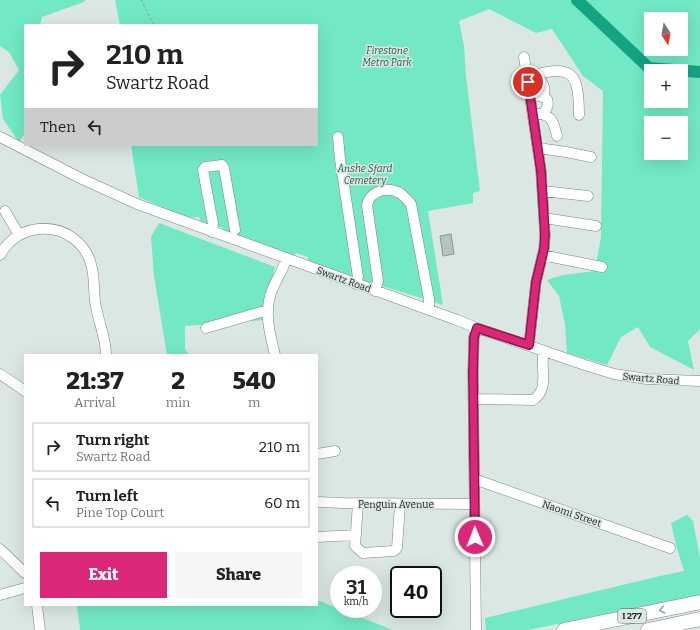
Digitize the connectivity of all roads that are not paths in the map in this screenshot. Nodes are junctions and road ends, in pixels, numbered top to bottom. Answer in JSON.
{"nodes":[{"id":1,"x":524,"y":57,"type":"dead end"},
{"id":2,"x":530,"y":76,"type":"junction"},
{"id":3,"x":530,"y":95,"type":"junction"},
{"id":4,"x":543,"y":97,"type":"junction"},
{"id":5,"x":533,"y":113,"type":"junction"},
{"id":6,"x":544,"y":113,"type":"junction"},
{"id":7,"x":580,"y":115,"type":"dead end"},
{"id":8,"x":556,"y":136,"type":"dead end"},
{"id":9,"x":0,"y":137,"type":"edge"},
{"id":10,"x":338,"y":137,"type":"dead end"},
{"id":11,"x":538,"y":148,"type":"junction"},
{"id":12,"x":591,"y":157,"type":"dead end"},
{"id":13,"x":543,"y":191,"type":"junction"},
{"id":14,"x":588,"y":196,"type":"dead end"},
{"id":15,"x":5,"y":211,"type":"dead end"},
{"id":16,"x":544,"y":218,"type":"junction"},
{"id":17,"x":596,"y":226,"type":"dead end"},
{"id":18,"x":235,"y":230,"type":"dead end"},
{"id":19,"x":212,"y":232,"type":"junction"},
{"id":20,"x":19,"y":235,"type":"junction"},
{"id":21,"x":542,"y":255,"type":"junction"},
{"id":22,"x":0,"y":256,"type":"edge"},
{"id":23,"x":286,"y":258,"type":"junction"},
{"id":24,"x":602,"y":267,"type":"dead end"},
{"id":25,"x":356,"y":284,"type":"junction"},
{"id":26,"x":376,"y":291,"type":"junction"},
{"id":27,"x":429,"y":310,"type":"junction"},
{"id":28,"x":267,"y":313,"type":"junction"},
{"id":29,"x":206,"y":328,"type":"dead end"},
{"id":30,"x":477,"y":328,"type":"junction"},
{"id":31,"x":529,"y":345,"type":"junction"},
{"id":32,"x":544,"y":351,"type":"junction"},
{"id":33,"x":106,"y":354,"type":"edge"},
{"id":34,"x":274,"y":354,"type":"edge"},
{"id":35,"x":0,"y":374,"type":"edge"},
{"id":36,"x":700,"y":382,"type":"edge"},
{"id":37,"x":24,"y":390,"type":"edge"},
{"id":38,"x":473,"y":399,"type":"junction"},
{"id":39,"x":335,"y":451,"type":"dead end"},
{"id":40,"x":318,"y":454,"type":"edge"},
{"id":41,"x":474,"y":479,"type":"junction"},
{"id":42,"x":318,"y":502,"type":"edge"},
{"id":43,"x":358,"y":504,"type":"junction"},
{"id":44,"x":400,"y":504,"type":"junction"},
{"id":45,"x":474,"y":504,"type":"junction"},
{"id":46,"x":356,"y":535,"type":"junction"},
{"id":47,"x":318,"y":537,"type":"edge"},
{"id":48,"x":670,"y":548,"type":"dead end"},
{"id":49,"x":2,"y":555,"type":"edge"},
{"id":50,"x":24,"y":572,"type":"edge"},
{"id":51,"x":24,"y":588,"type":"edge"},
{"id":52,"x":0,"y":595,"type":"edge"},
{"id":53,"x":700,"y":602,"type":"edge"},
{"id":54,"x":37,"y":606,"type":"edge"},
{"id":55,"x":700,"y":619,"type":"edge"},
{"id":56,"x":40,"y":630,"type":"edge"},
{"id":57,"x":476,"y":630,"type":"edge"},
{"id":58,"x":564,"y":630,"type":"edge"},
{"id":59,"x":648,"y":630,"type":"edge"}],
"edges":[{"from":1,"to":2,"type":"street"},
{"from":2,"to":3,"type":"street"},
{"from":2,"to":4,"type":"street"},
{"from":2,"to":7,"type":"street"},
{"from":3,"to":4,"type":"street"},
{"from":3,"to":5,"type":"street"},
{"from":4,"to":6,"type":"street"},
{"from":5,"to":6,"type":"street"},
{"from":5,"to":11,"type":"street"},
{"from":6,"to":8,"type":"street"},
{"from":9,"to":19,"type":"street","name":"Swartz Road"},
{"from":10,"to":25,"type":"street"},
{"from":11,"to":12,"type":"street"},
{"from":11,"to":13,"type":"street"},
{"from":13,"to":14,"type":"street"},
{"from":13,"to":16,"type":"street"},
{"from":15,"to":20,"type":"street"},
{"from":16,"to":17,"type":"street"},
{"from":16,"to":21,"type":"street"},
{"from":18,"to":19,"type":"street"},
{"from":19,"to":23,"type":"street","name":"Swartz Road"},
{"from":20,"to":22,"type":"street"},
{"from":20,"to":33,"type":"street"},
{"from":21,"to":24,"type":"street"},
{"from":21,"to":31,"type":"street"},
{"from":23,"to":25,"type":"street","name":"Swartz Road"},
{"from":23,"to":28,"type":"street"},
{"from":25,"to":26,"type":"street","name":"Swartz Road"},
{"from":26,"to":27,"type":"street","name":"Swartz Road"},
{"from":26,"to":27,"type":"street"},
{"from":27,"to":30,"type":"street","name":"Swartz Road"},
{"from":28,"to":29,"type":"street"},
{"from":28,"to":34,"type":"street"},
{"from":30,"to":31,"type":"street","name":"Swartz Road"},
{"from":30,"to":38,"type":"street"},
{"from":31,"to":32,"type":"street","name":"Swartz Road"},
{"from":32,"to":36,"type":"street","name":"Swartz Road"},
{"from":32,"to":38,"type":"street"},
{"from":35,"to":37,"type":"street"},
{"from":38,"to":41,"type":"street"},
{"from":39,"to":40,"type":"street"},
{"from":41,"to":45,"type":"street"},
{"from":41,"to":48,"type":"street","name":"Naomi Street"},
{"from":42,"to":43,"type":"street","name":"Penguin Avenue"},
{"from":43,"to":44,"type":"street","name":"Penguin Avenue"},
{"from":43,"to":46,"type":"street"},
{"from":44,"to":45,"type":"street","name":"Penguin Avenue"},
{"from":44,"to":46,"type":"street"},
{"from":45,"to":57,"type":"street"},
{"from":46,"to":47,"type":"street"},
{"from":49,"to":50,"type":"street"},
{"from":51,"to":52,"type":"street"},
{"from":53,"to":58,"type":"highway","number":"I 277","one_way":true},
{"from":54,"to":56,"type":"street"},
{"from":55,"to":59,"type":"highway","number":"I 277"}]}
